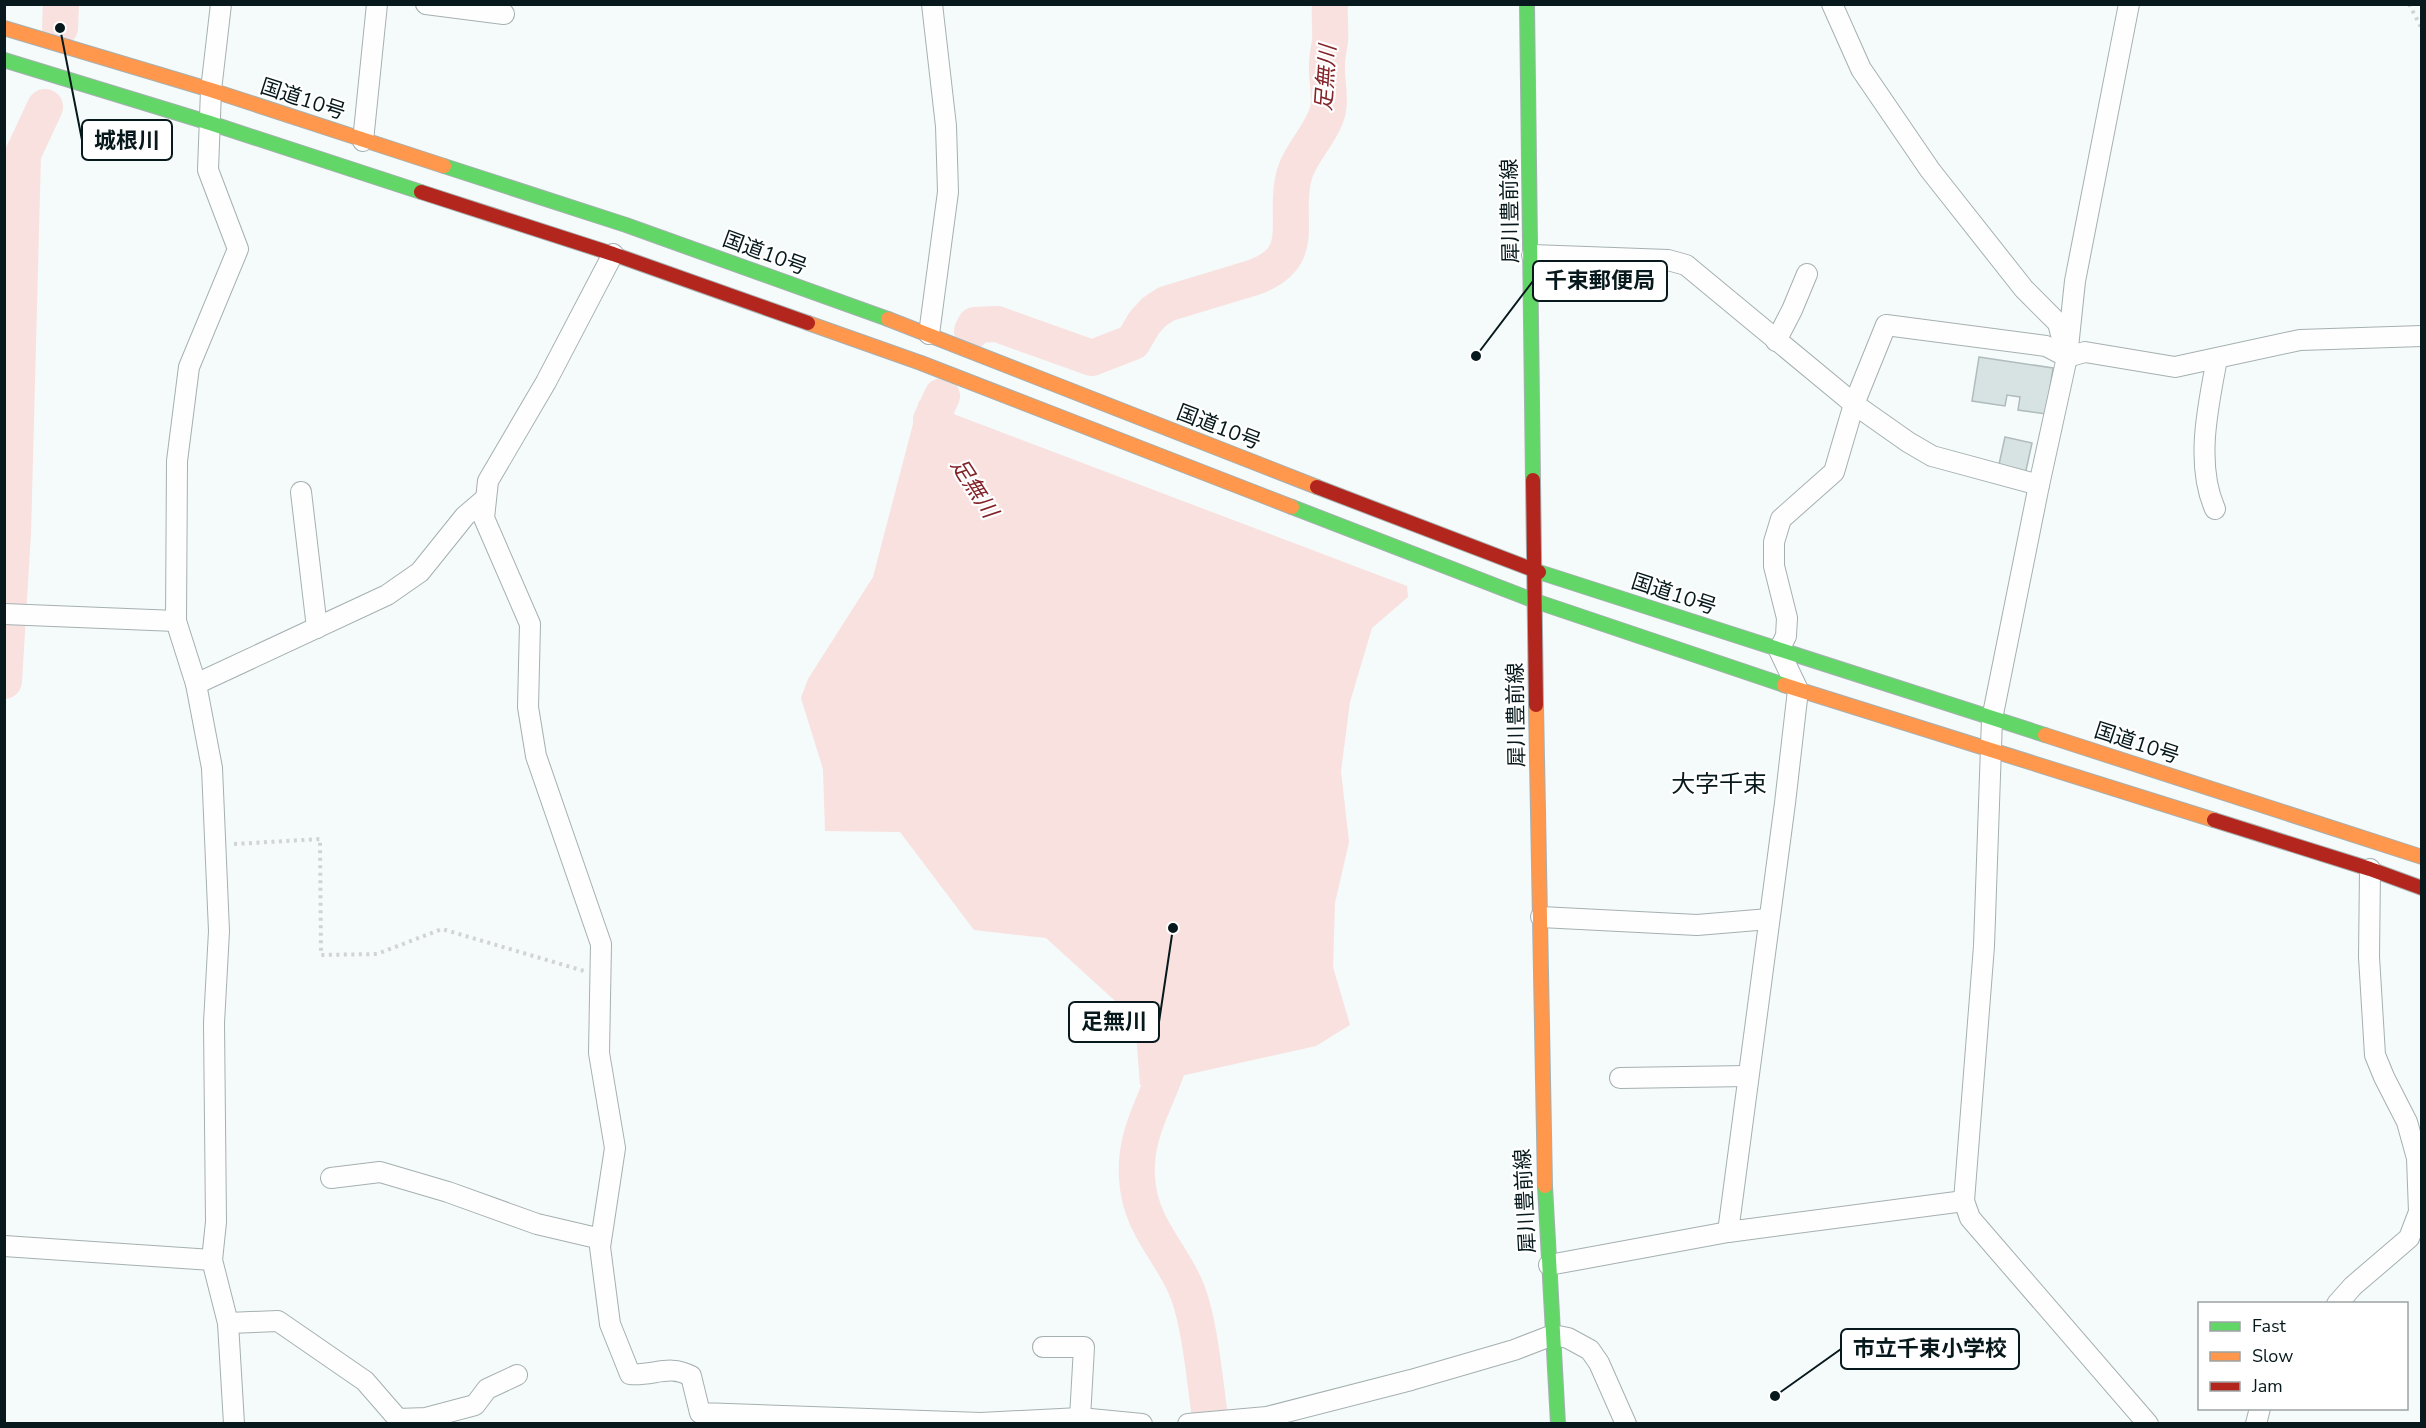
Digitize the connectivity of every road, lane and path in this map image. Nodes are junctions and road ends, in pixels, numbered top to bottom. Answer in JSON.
{"nodes":[{"id":1,"x":221,"y":4,"type":"edge"},
{"id":2,"x":376,"y":4,"type":"edge"},
{"id":3,"x":426,"y":4,"type":"edge"},
{"id":4,"x":932,"y":4,"type":"edge"},
{"id":5,"x":1527,"y":4,"type":"edge"},
{"id":6,"x":1832,"y":4,"type":"edge"},
{"id":7,"x":2129,"y":4,"type":"edge"},
{"id":8,"x":2409,"y":4,"type":"edge"},
{"id":9,"x":504,"y":14,"type":"dead end"},
{"id":10,"x":4,"y":28,"type":"edge"},
{"id":11,"x":2421,"y":29,"type":"edge"},
{"id":12,"x":4,"y":60,"type":"edge"},
{"id":13,"x":211,"y":90,"type":"junction"},
{"id":14,"x":210,"y":123,"type":"junction"},
{"id":15,"x":363,"y":141,"type":"junction"},
{"id":16,"x":613,"y":254,"type":"junction"},
{"id":17,"x":1532,"y":255,"type":"junction"},
{"id":18,"x":1806,"y":274,"type":"dead end"},
{"id":19,"x":929,"y":334,"type":"junction"},
{"id":20,"x":2421,"y":336,"type":"edge"},
{"id":21,"x":1776,"y":340,"type":"junction"},
{"id":22,"x":2067,"y":357,"type":"junction"},
{"id":23,"x":2217,"y":359,"type":"junction"},
{"id":24,"x":1854,"y":404,"type":"junction"},
{"id":25,"x":2039,"y":485,"type":"junction"},
{"id":26,"x":301,"y":492,"type":"dead end"},
{"id":27,"x":486,"y":498,"type":"junction"},
{"id":28,"x":2215,"y":509,"type":"dead end"},
{"id":29,"x":1534,"y":570,"type":"junction"},
{"id":30,"x":1535,"y":601,"type":"junction"},
{"id":31,"x":4,"y":614,"type":"edge"},
{"id":32,"x":176,"y":621,"type":"junction"},
{"id":33,"x":317,"y":628,"type":"junction"},
{"id":34,"x":1779,"y":650,"type":"junction"},
{"id":35,"x":196,"y":684,"type":"junction"},
{"id":36,"x":1798,"y":690,"type":"junction"},
{"id":37,"x":1992,"y":719,"type":"junction"},
{"id":38,"x":1992,"y":751,"type":"junction"},
{"id":39,"x":216,"y":844,"type":"junction"},
{"id":40,"x":2421,"y":857,"type":"edge"},
{"id":41,"x":2370,"y":869,"type":"junction"},
{"id":42,"x":2421,"y":888,"type":"edge"},
{"id":43,"x":1541,"y":917,"type":"junction"},
{"id":44,"x":1769,"y":919,"type":"junction"},
{"id":45,"x":602,"y":976,"type":"junction"},
{"id":46,"x":1748,"y":1076,"type":"junction"},
{"id":47,"x":1620,"y":1078,"type":"dead end"},
{"id":48,"x":331,"y":1178,"type":"dead end"},
{"id":49,"x":1964,"y":1201,"type":"junction"},
{"id":50,"x":2420,"y":1212,"type":"edge"},
{"id":51,"x":1728,"y":1232,"type":"junction"},
{"id":52,"x":601,"y":1239,"type":"junction"},
{"id":53,"x":4,"y":1246,"type":"edge"},
{"id":54,"x":212,"y":1260,"type":"junction"},
{"id":55,"x":1549,"y":1265,"type":"junction"},
{"id":56,"x":2339,"y":1302,"type":"edge"},
{"id":57,"x":228,"y":1323,"type":"junction"},
{"id":58,"x":1553,"y":1335,"type":"junction"},
{"id":59,"x":1043,"y":1347,"type":"dead end"},
{"id":60,"x":517,"y":1375,"type":"dead end"},
{"id":61,"x":1080,"y":1418,"type":"junction"},
{"id":62,"x":429,"y":1421,"type":"edge"},
{"id":63,"x":1222,"y":1423,"type":"edge"},
{"id":64,"x":234,"y":1424,"type":"edge"},
{"id":65,"x":1142,"y":1424,"type":"edge"},
{"id":66,"x":1188,"y":1424,"type":"edge"},
{"id":67,"x":1558,"y":1424,"type":"edge"},
{"id":68,"x":1626,"y":1424,"type":"edge"},
{"id":69,"x":2148,"y":1424,"type":"edge"}],
"edges":[{"from":1,"to":13,"type":"street"},
{"from":2,"to":15,"type":"street"},
{"from":3,"to":9,"type":"street"},
{"from":4,"to":19,"type":"street"},
{"from":5,"to":17,"type":"main road","name":"犀川豊前線"},
{"from":6,"to":22,"type":"street"},
{"from":7,"to":22,"type":"street"},
{"from":8,"to":11,"type":"path"},
{"from":10,"to":13,"type":"main road","name":"国道10号"},
{"from":12,"to":14,"type":"main road"},
{"from":13,"to":14,"type":"street"},
{"from":13,"to":15,"type":"main road","name":"国道10号"},
{"from":14,"to":16,"type":"main road"},
{"from":14,"to":32,"type":"street"},
{"from":15,"to":19,"type":"main road","name":"国道10号"},
{"from":16,"to":27,"type":"street"},
{"from":16,"to":30,"type":"main road"},
{"from":17,"to":21,"type":"street"},
{"from":17,"to":29,"type":"main road","name":"犀川豊前線"},
{"from":18,"to":21,"type":"street"},
{"from":19,"to":29,"type":"main road","name":"国道10号"},
{"from":20,"to":23,"type":"street"},
{"from":21,"to":24,"type":"street"},
{"from":22,"to":23,"type":"street"},
{"from":22,"to":24,"type":"street"},
{"from":22,"to":25,"type":"street"},
{"from":23,"to":28,"type":"street"},
{"from":24,"to":25,"type":"street"},
{"from":24,"to":34,"type":"street"},
{"from":25,"to":37,"type":"street"},
{"from":26,"to":33,"type":"street"},
{"from":27,"to":33,"type":"street"},
{"from":27,"to":45,"type":"street"},
{"from":29,"to":30,"type":"main road","name":"犀川豊前線"},
{"from":29,"to":34,"type":"main road","name":"国道10号"},
{"from":30,"to":36,"type":"main road"},
{"from":30,"to":43,"type":"main road","name":"犀川豊前線"},
{"from":31,"to":32,"type":"street"},
{"from":32,"to":35,"type":"street"},
{"from":33,"to":35,"type":"street"},
{"from":34,"to":36,"type":"street"},
{"from":34,"to":37,"type":"main road","name":"国道10号"},
{"from":35,"to":39,"type":"street"},
{"from":36,"to":38,"type":"main road"},
{"from":36,"to":44,"type":"street"},
{"from":37,"to":38,"type":"street"},
{"from":37,"to":40,"type":"main road","name":"国道10号"},
{"from":38,"to":41,"type":"main road"},
{"from":38,"to":49,"type":"street"},
{"from":39,"to":45,"type":"path"},
{"from":39,"to":54,"type":"street"},
{"from":41,"to":42,"type":"main road"},
{"from":41,"to":50,"type":"street"},
{"from":43,"to":44,"type":"street"},
{"from":43,"to":55,"type":"main road","name":"犀川豊前線"},
{"from":44,"to":46,"type":"street"},
{"from":45,"to":52,"type":"street"},
{"from":46,"to":47,"type":"street"},
{"from":46,"to":51,"type":"street"},
{"from":48,"to":52,"type":"street"},
{"from":49,"to":51,"type":"street"},
{"from":49,"to":69,"type":"street"},
{"from":50,"to":56,"type":"street"},
{"from":51,"to":55,"type":"street"},
{"from":52,"to":61,"type":"street"},
{"from":53,"to":54,"type":"street"},
{"from":54,"to":57,"type":"street"},
{"from":55,"to":58,"type":"main road","name":"犀川豊前線"},
{"from":57,"to":62,"type":"street"},
{"from":57,"to":64,"type":"street"},
{"from":58,"to":63,"type":"street"},
{"from":58,"to":67,"type":"main road","name":"犀川豊前線"},
{"from":58,"to":68,"type":"street"},
{"from":59,"to":61,"type":"street"},
{"from":60,"to":62,"type":"street"},
{"from":61,"to":65,"type":"street"},
{"from":63,"to":66,"type":"street"}]}
